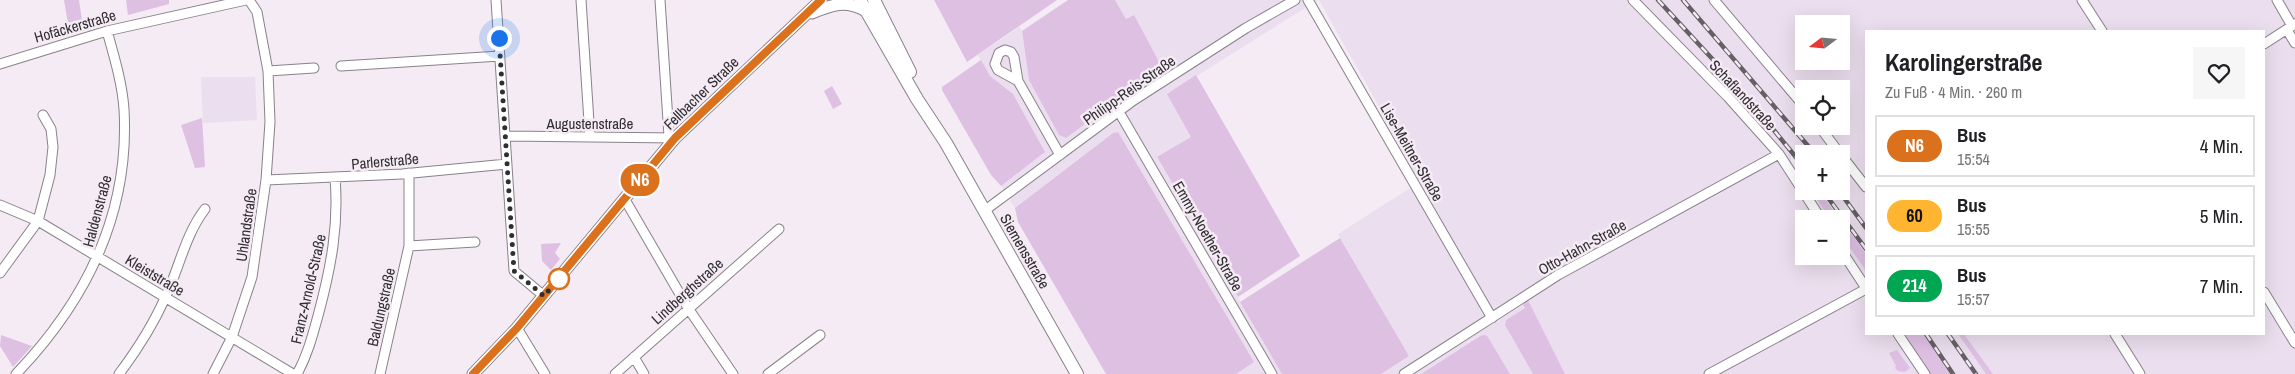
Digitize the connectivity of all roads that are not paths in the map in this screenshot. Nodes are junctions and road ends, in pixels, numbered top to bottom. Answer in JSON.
{"nodes":[{"id":1,"x":248,"y":0,"type":"edge"},
{"id":2,"x":496,"y":0,"type":"edge"},
{"id":3,"x":581,"y":0,"type":"edge"},
{"id":4,"x":660,"y":0,"type":"edge"},
{"id":5,"x":821,"y":0,"type":"edge"},
{"id":6,"x":874,"y":0,"type":"edge"},
{"id":7,"x":1295,"y":0,"type":"edge"},
{"id":8,"x":1308,"y":0,"type":"edge"},
{"id":9,"x":1633,"y":0,"type":"edge"},
{"id":10,"x":1714,"y":0,"type":"edge"},
{"id":11,"x":2082,"y":0,"type":"edge"},
{"id":12,"x":2277,"y":0,"type":"edge"},
{"id":13,"x":863,"y":6,"type":"edge"},
{"id":14,"x":804,"y":17,"type":"junction"},
{"id":15,"x":2291,"y":27,"type":"edge"},
{"id":16,"x":2101,"y":30,"type":"edge"},
{"id":17,"x":107,"y":31,"type":"junction"},
{"id":18,"x":2265,"y":43,"type":"edge"},
{"id":19,"x":2295,"y":43,"type":"edge"},
{"id":20,"x":500,"y":56,"type":"junction"},
{"id":21,"x":0,"y":64,"type":"edge"},
{"id":22,"x":342,"y":66,"type":"dead end"},
{"id":23,"x":314,"y":68,"type":"dead end"},
{"id":24,"x":268,"y":71,"type":"junction"},
{"id":25,"x":1018,"y":81,"type":"dead end"},
{"id":26,"x":1795,"y":95,"type":"edge"},
{"id":27,"x":1118,"y":112,"type":"junction"},
{"id":28,"x":43,"y":114,"type":"dead end"},
{"id":29,"x":1826,"y":135,"type":"edge"},
{"id":30,"x":505,"y":136,"type":"junction"},
{"id":31,"x":590,"y":137,"type":"junction"},
{"id":32,"x":672,"y":137,"type":"junction"},
{"id":33,"x":946,"y":143,"type":"junction"},
{"id":34,"x":1834,"y":145,"type":"edge"},
{"id":35,"x":1779,"y":154,"type":"junction"},
{"id":36,"x":1060,"y":155,"type":"junction"},
{"id":37,"x":507,"y":164,"type":"junction"},
{"id":38,"x":1850,"y":166,"type":"edge"},
{"id":39,"x":409,"y":173,"type":"junction"},
{"id":40,"x":335,"y":178,"type":"junction"},
{"id":41,"x":266,"y":180,"type":"junction"},
{"id":42,"x":1865,"y":186,"type":"edge"},
{"id":43,"x":624,"y":198,"type":"junction"},
{"id":44,"x":0,"y":204,"type":"edge"},
{"id":45,"x":205,"y":209,"type":"dead end"},
{"id":46,"x":1815,"y":210,"type":"edge"},
{"id":47,"x":984,"y":211,"type":"junction"},
{"id":48,"x":38,"y":221,"type":"junction"},
{"id":49,"x":778,"y":229,"type":"dead end"},
{"id":50,"x":475,"y":242,"type":"dead end"},
{"id":51,"x":409,"y":246,"type":"junction"},
{"id":52,"x":98,"y":257,"type":"junction"},
{"id":53,"x":1850,"y":264,"type":"edge"},
{"id":54,"x":0,"y":273,"type":"edge"},
{"id":55,"x":1865,"y":286,"type":"edge"},
{"id":56,"x":1865,"y":289,"type":"edge"},
{"id":57,"x":2265,"y":294,"type":"edge"},
{"id":58,"x":544,"y":296,"type":"junction"},
{"id":59,"x":166,"y":297,"type":"junction"},
{"id":60,"x":688,"y":308,"type":"junction"},
{"id":61,"x":1492,"y":318,"type":"junction"},
{"id":62,"x":517,"y":328,"type":"junction"},
{"id":63,"x":820,"y":335,"type":"dead end"},
{"id":64,"x":1899,"y":335,"type":"edge"},
{"id":65,"x":2116,"y":335,"type":"edge"},
{"id":66,"x":232,"y":337,"type":"junction"},
{"id":67,"x":2295,"y":344,"type":"edge"},
{"id":68,"x":634,"y":357,"type":"junction"},
{"id":69,"x":16,"y":374,"type":"edge"},
{"id":70,"x":119,"y":374,"type":"edge"},
{"id":71,"x":213,"y":374,"type":"edge"},
{"id":72,"x":293,"y":374,"type":"edge"},
{"id":73,"x":297,"y":374,"type":"edge"},
{"id":74,"x":380,"y":374,"type":"edge"},
{"id":75,"x":473,"y":374,"type":"edge"},
{"id":76,"x":545,"y":374,"type":"edge"},
{"id":77,"x":615,"y":374,"type":"edge"},
{"id":78,"x":644,"y":374,"type":"edge"},
{"id":79,"x":733,"y":374,"type":"edge"},
{"id":80,"x":768,"y":374,"type":"edge"},
{"id":81,"x":1076,"y":374,"type":"edge"},
{"id":82,"x":1272,"y":374,"type":"edge"},
{"id":83,"x":1404,"y":374,"type":"edge"},
{"id":84,"x":1709,"y":374,"type":"edge"},
{"id":85,"x":1925,"y":374,"type":"edge"},
{"id":86,"x":2140,"y":374,"type":"edge"}],
"edges":[{"from":1,"to":17,"type":"street","name":"Hofäckerstraße"},
{"from":1,"to":24,"type":"street","name":"Uhlandstraße"},
{"from":2,"to":20,"type":"street"},
{"from":3,"to":31,"type":"street"},
{"from":4,"to":32,"type":"street"},
{"from":5,"to":14,"type":"street","name":"Fellbacher Straße"},
{"from":6,"to":33,"type":"main road","name":"Siemensstraße"},
{"from":7,"to":27,"type":"street","name":"Philipp-Reis-Straße"},
{"from":8,"to":61,"type":"street","name":"Lise-Meitner-Straße"},
{"from":9,"to":35,"type":"street","name":"Schaflandstraße"},
{"from":10,"to":26,"type":"street"},
{"from":11,"to":16,"type":"street"},
{"from":12,"to":15,"type":"street"},
{"from":13,"to":14,"type":"street"},
{"from":13,"to":33,"type":"main road","name":"Siemensstraße"},
{"from":14,"to":32,"type":"street","name":"Fellbacher Straße"},
{"from":15,"to":18,"type":"street"},
{"from":15,"to":19,"type":"street"},
{"from":17,"to":21,"type":"street","name":"Hofäckerstraße"},
{"from":17,"to":52,"type":"street","name":"Haldenstraße"},
{"from":20,"to":22,"type":"street"},
{"from":20,"to":30,"type":"street"},
{"from":23,"to":24,"type":"street"},
{"from":24,"to":41,"type":"street","name":"Uhlandstraße"},
{"from":25,"to":36,"type":"street"},
{"from":27,"to":36,"type":"street","name":"Philipp-Reis-Straße"},
{"from":27,"to":82,"type":"street","name":"Emmy-Noether-Straße"},
{"from":28,"to":48,"type":"street"},
{"from":29,"to":34,"type":"street"},
{"from":30,"to":31,"type":"street","name":"Augustenstraße"},
{"from":30,"to":37,"type":"street"},
{"from":31,"to":32,"type":"street","name":"Augustenstraße"},
{"from":32,"to":43,"type":"street","name":"Fellbacher Straße"},
{"from":33,"to":47,"type":"main road","name":"Siemensstraße"},
{"from":35,"to":46,"type":"street","name":"Schaflandstraße"},
{"from":35,"to":61,"type":"street","name":"Otto-Hahn-Straße"},
{"from":36,"to":47,"type":"street","name":"Philipp-Reis-Straße"},
{"from":37,"to":39,"type":"street","name":"Parlerstraße"},
{"from":37,"to":58,"type":"street"},
{"from":38,"to":42,"type":"street"},
{"from":39,"to":40,"type":"street","name":"Parlerstraße"},
{"from":39,"to":51,"type":"street","name":"Baldungstraße"},
{"from":40,"to":41,"type":"street","name":"Parlerstraße"},
{"from":40,"to":73,"type":"street","name":"Franz-Arnold-Straße"},
{"from":41,"to":66,"type":"street","name":"Uhlandstraße"},
{"from":43,"to":58,"type":"street","name":"Fellbacher Straße"},
{"from":43,"to":60,"type":"street"},
{"from":44,"to":48,"type":"street","name":"Kleiststraße"},
{"from":45,"to":59,"type":"street"},
{"from":47,"to":81,"type":"main road","name":"Siemensstraße"},
{"from":48,"to":52,"type":"street","name":"Kleiststraße"},
{"from":48,"to":54,"type":"street"},
{"from":49,"to":60,"type":"street","name":"Lindberghstraße"},
{"from":50,"to":51,"type":"street"},
{"from":51,"to":74,"type":"street","name":"Baldungstraße"},
{"from":52,"to":59,"type":"street","name":"Kleiststraße"},
{"from":52,"to":69,"type":"street","name":"Haldenstraße"},
{"from":53,"to":55,"type":"street"},
{"from":56,"to":84,"type":"street"},
{"from":57,"to":67,"type":"street"},
{"from":58,"to":62,"type":"street","name":"Fellbacher Straße"},
{"from":59,"to":66,"type":"street","name":"Kleiststraße"},
{"from":59,"to":70,"type":"street"},
{"from":60,"to":68,"type":"street","name":"Lindberghstraße"},
{"from":60,"to":79,"type":"street"},
{"from":61,"to":83,"type":"street","name":"Otto-Hahn-Straße"},
{"from":62,"to":75,"type":"street","name":"Fellbacher Straße"},
{"from":62,"to":76,"type":"street"},
{"from":63,"to":80,"type":"street"},
{"from":64,"to":85,"type":"street"},
{"from":65,"to":86,"type":"street"},
{"from":66,"to":71,"type":"street","name":"Uhlandstraße"},
{"from":66,"to":72,"type":"street","name":"Kleiststraße"},
{"from":68,"to":77,"type":"street","name":"Lindberghstraße"},
{"from":68,"to":78,"type":"street"}]}
